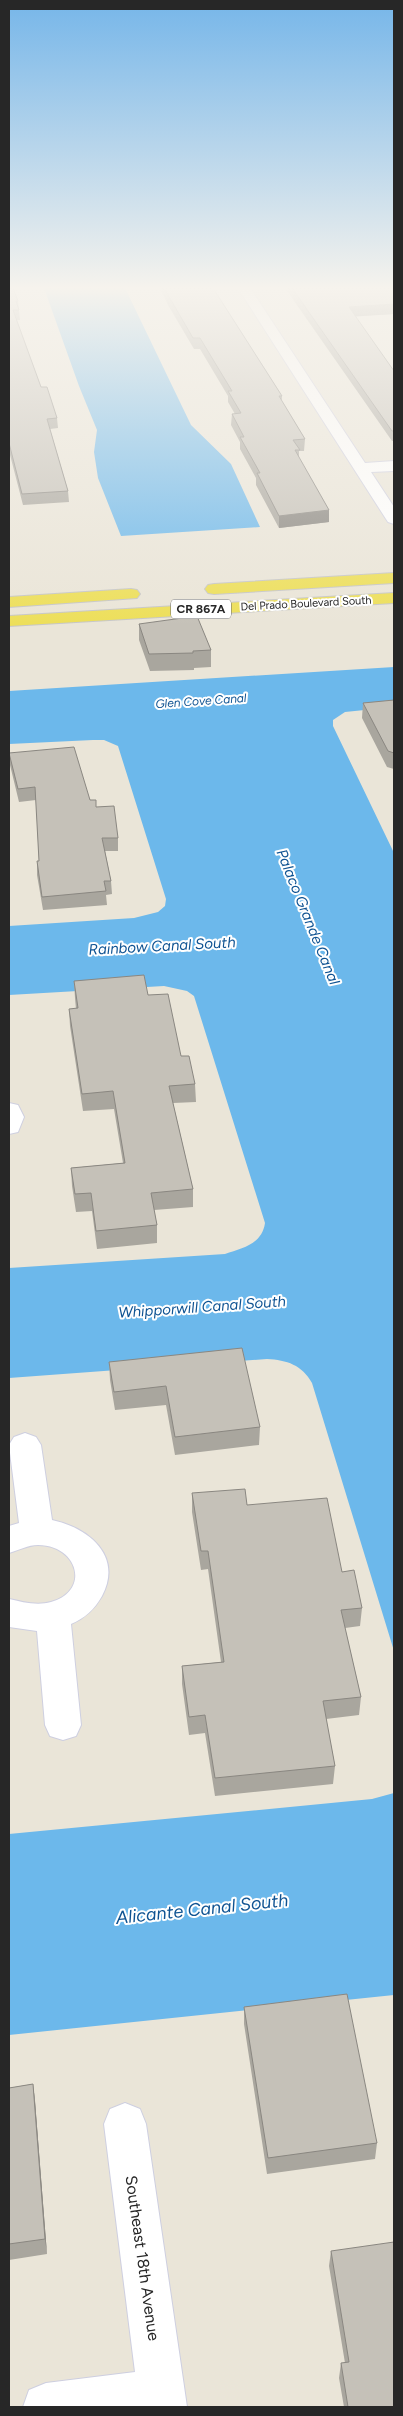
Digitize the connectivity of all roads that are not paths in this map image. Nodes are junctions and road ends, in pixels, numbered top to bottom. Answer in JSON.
{"nodes":[{"id":1,"x":319,"y":401,"type":"edge"},
{"id":2,"x":394,"y":466,"type":"edge"},
{"id":3,"x":363,"y":468,"type":"junction"},
{"id":4,"x":394,"y":519,"type":"edge"},
{"id":5,"x":394,"y":578,"type":"edge"},
{"id":6,"x":394,"y":588,"type":"edge"},
{"id":7,"x":195,"y":590,"type":"dead end"},
{"id":8,"x":149,"y":593,"type":"dead end"},
{"id":9,"x":394,"y":598,"type":"edge"},
{"id":10,"x":349,"y":600,"type":"junction"},
{"id":11,"x":9,"y":602,"type":"edge"},
{"id":12,"x":9,"y":621,"type":"edge"},
{"id":13,"x":9,"y":1111,"type":"edge"},
{"id":14,"x":9,"y":1126,"type":"edge"},
{"id":15,"x":25,"y":1444,"type":"dead end"},
{"id":16,"x":23,"y":1536,"type":"edge"},
{"id":17,"x":9,"y":1614,"type":"edge"},
{"id":18,"x":53,"y":1616,"type":"junction"},
{"id":19,"x":63,"y":1725,"type":"dead end"},
{"id":20,"x":125,"y":2124,"type":"dead end"},
{"id":21,"x":162,"y":2400,"type":"edge"},
{"id":22,"x":46,"y":2407,"type":"edge"}],
"edges":[{"from":1,"to":3,"type":"street"},
{"from":2,"to":3,"type":"street"},
{"from":3,"to":4,"type":"street"},
{"from":5,"to":7,"type":"main road","name":"Del Prado Boulevard South","number":"CR 867A"},
{"from":6,"to":10,"type":"main road"},
{"from":8,"to":11,"type":"main road"},
{"from":9,"to":10,"type":"main road","name":"Del Prado Boulevard South","number":"CR 867A"},
{"from":10,"to":12,"type":"main road","name":"Del Prado Boulevard South","number":"CR 867A"},
{"from":13,"to":14,"type":"street"},
{"from":15,"to":16,"type":"street"},
{"from":16,"to":18,"type":"street"},
{"from":17,"to":18,"type":"street"},
{"from":18,"to":19,"type":"street"},
{"from":20,"to":21,"type":"street","name":"Southeast 18th Avenue"},
{"from":21,"to":22,"type":"street","name":"Southeast 18th Avenue"}]}
